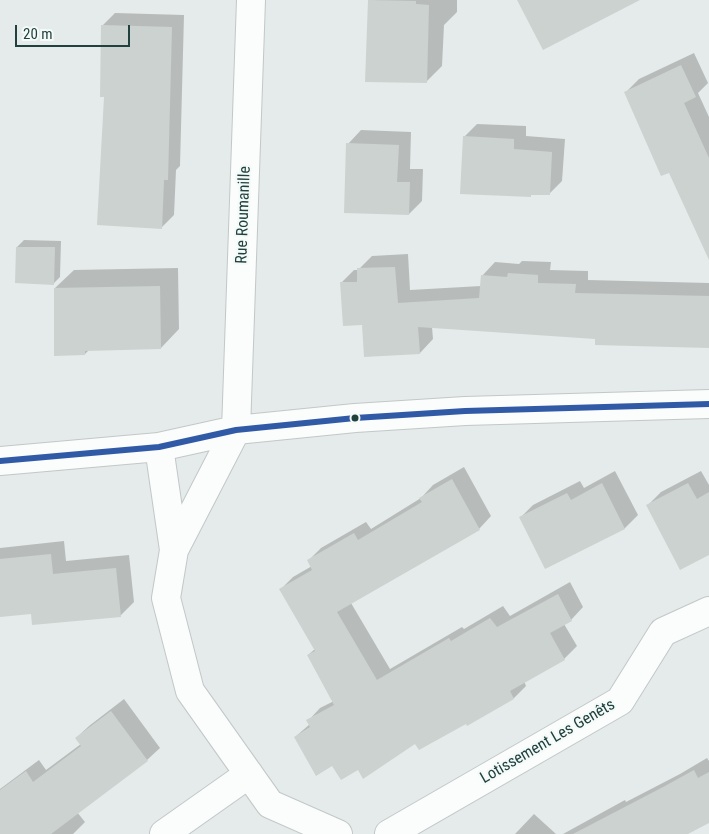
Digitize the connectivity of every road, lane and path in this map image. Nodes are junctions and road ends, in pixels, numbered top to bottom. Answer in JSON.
{"nodes":[{"id":1,"x":251,"y":0,"type":"edge"},
{"id":2,"x":709,"y":404,"type":"edge"},
{"id":3,"x":236,"y":430,"type":"junction"},
{"id":4,"x":159,"y":447,"type":"junction"},
{"id":5,"x":0,"y":461,"type":"edge"},
{"id":6,"x":174,"y":550,"type":"junction"},
{"id":7,"x":709,"y":611,"type":"edge"},
{"id":8,"x":249,"y":774,"type":"junction"},
{"id":9,"x":164,"y":834,"type":"edge"},
{"id":10,"x":338,"y":834,"type":"edge"},
{"id":11,"x":389,"y":834,"type":"edge"}],
"edges":[{"from":1,"to":3,"type":"street","name":"Rue Roumanille"},
{"from":2,"to":3,"type":"street"},
{"from":3,"to":4,"type":"street"},
{"from":3,"to":6,"type":"street"},
{"from":4,"to":5,"type":"street"},
{"from":4,"to":6,"type":"street"},
{"from":6,"to":8,"type":"street"},
{"from":7,"to":11,"type":"street","name":"Lotissement Les Genêts"},
{"from":8,"to":9,"type":"street"},
{"from":8,"to":10,"type":"street"}]}
